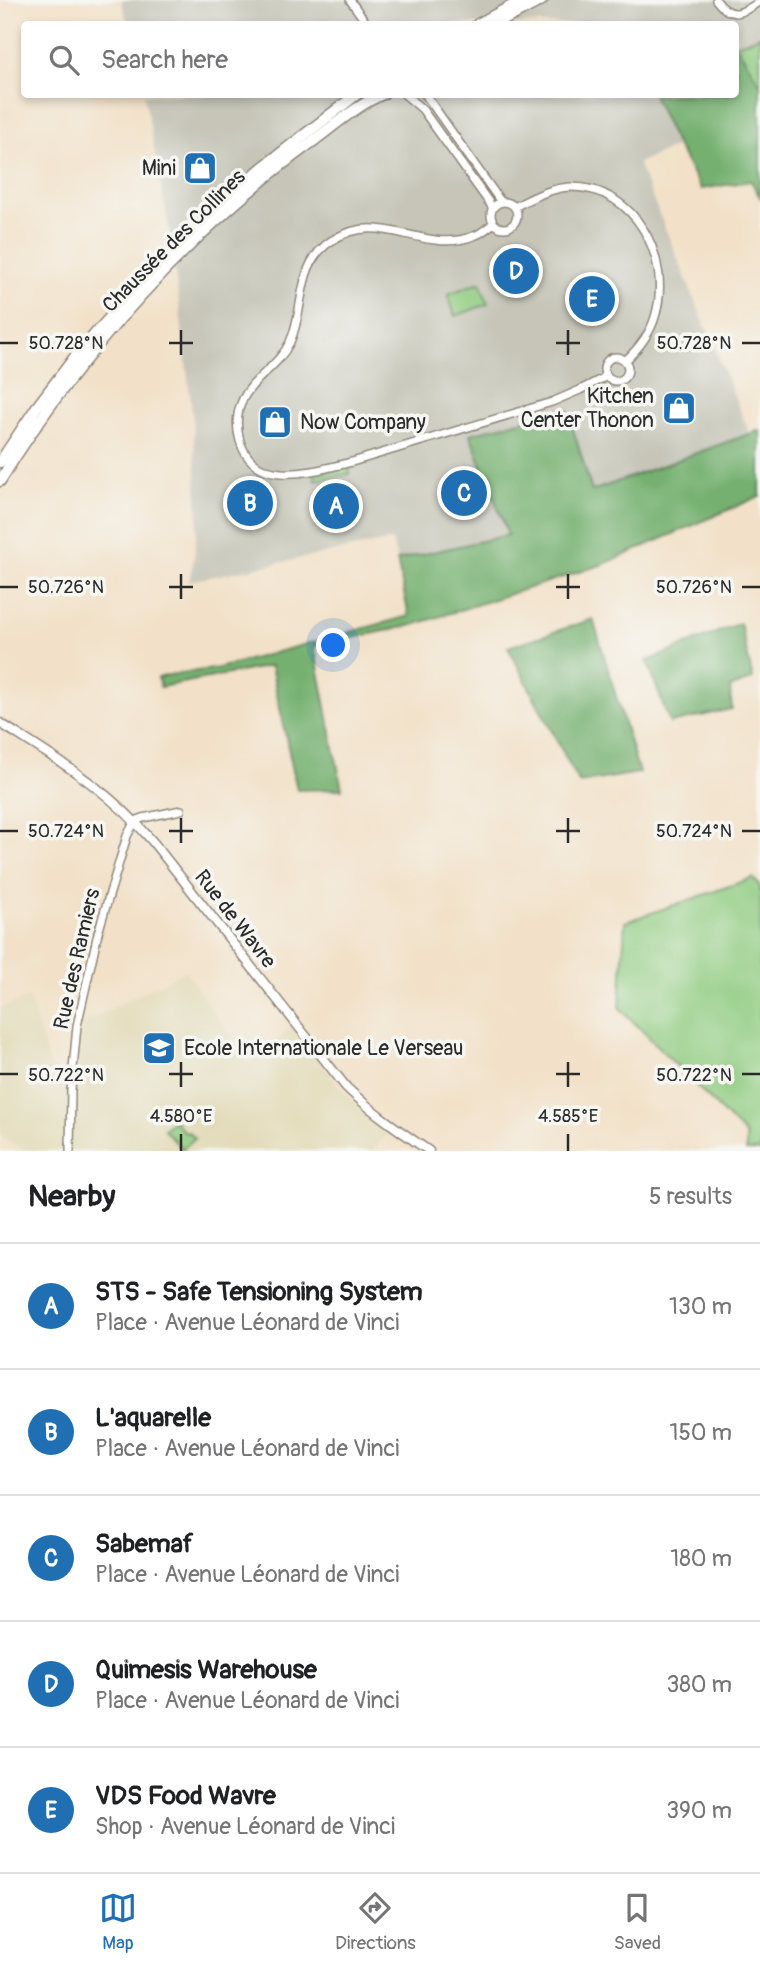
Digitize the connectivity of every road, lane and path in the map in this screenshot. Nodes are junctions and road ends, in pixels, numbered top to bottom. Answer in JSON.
{"nodes":[{"id":1,"x":350,"y":0,"type":"edge"},
{"id":2,"x":523,"y":0,"type":"edge"},
{"id":3,"x":542,"y":0,"type":"edge"},
{"id":4,"x":716,"y":0,"type":"edge"},
{"id":5,"x":760,"y":1,"type":"edge"},
{"id":6,"x":365,"y":21,"type":"edge"},
{"id":7,"x":484,"y":21,"type":"edge"},
{"id":8,"x":502,"y":21,"type":"edge"},
{"id":9,"x":352,"y":98,"type":"edge"},
{"id":10,"x":376,"y":98,"type":"edge"},
{"id":11,"x":409,"y":98,"type":"edge"},
{"id":12,"x":428,"y":98,"type":"edge"},
{"id":13,"x":502,"y":202,"type":"junction"},
{"id":14,"x":514,"y":207,"type":"junction"},
{"id":15,"x":493,"y":208,"type":"junction"},
{"id":16,"x":494,"y":223,"type":"junction"},
{"id":17,"x":625,"y":361,"type":"junction"},
{"id":18,"x":607,"y":376,"type":"junction"},
{"id":19,"x":0,"y":462,"type":"edge"},
{"id":20,"x":0,"y":481,"type":"edge"},
{"id":21,"x":0,"y":723,"type":"edge"},
{"id":22,"x":181,"y":810,"type":"dead end"},
{"id":23,"x":135,"y":821,"type":"junction"},
{"id":24,"x":70,"y":1151,"type":"edge"},
{"id":25,"x":429,"y":1151,"type":"edge"}],
"edges":[{"from":1,"to":6,"type":"street"},
{"from":2,"to":7,"type":"main road"},
{"from":3,"to":8,"type":"main road"},
{"from":4,"to":5,"type":"street"},
{"from":9,"to":19,"type":"main road","name":"Chaussée des Collines"},
{"from":10,"to":20,"type":"main road","name":"Chaussée des Collines"},
{"from":11,"to":15,"type":"street"},
{"from":12,"to":13,"type":"street"},
{"from":13,"to":14,"type":"street"},
{"from":13,"to":15,"type":"street"},
{"from":14,"to":16,"type":"street"},
{"from":14,"to":17,"type":"street"},
{"from":15,"to":16,"type":"street"},
{"from":16,"to":18,"type":"street"},
{"from":17,"to":18,"type":"street"},
{"from":17,"to":18,"type":"street"},
{"from":21,"to":23,"type":"street","name":"Rue de Wavre"},
{"from":22,"to":23,"type":"street"},
{"from":23,"to":24,"type":"street","name":"Rue des Ramiers"},
{"from":23,"to":25,"type":"street","name":"Rue de Wavre"}]}
